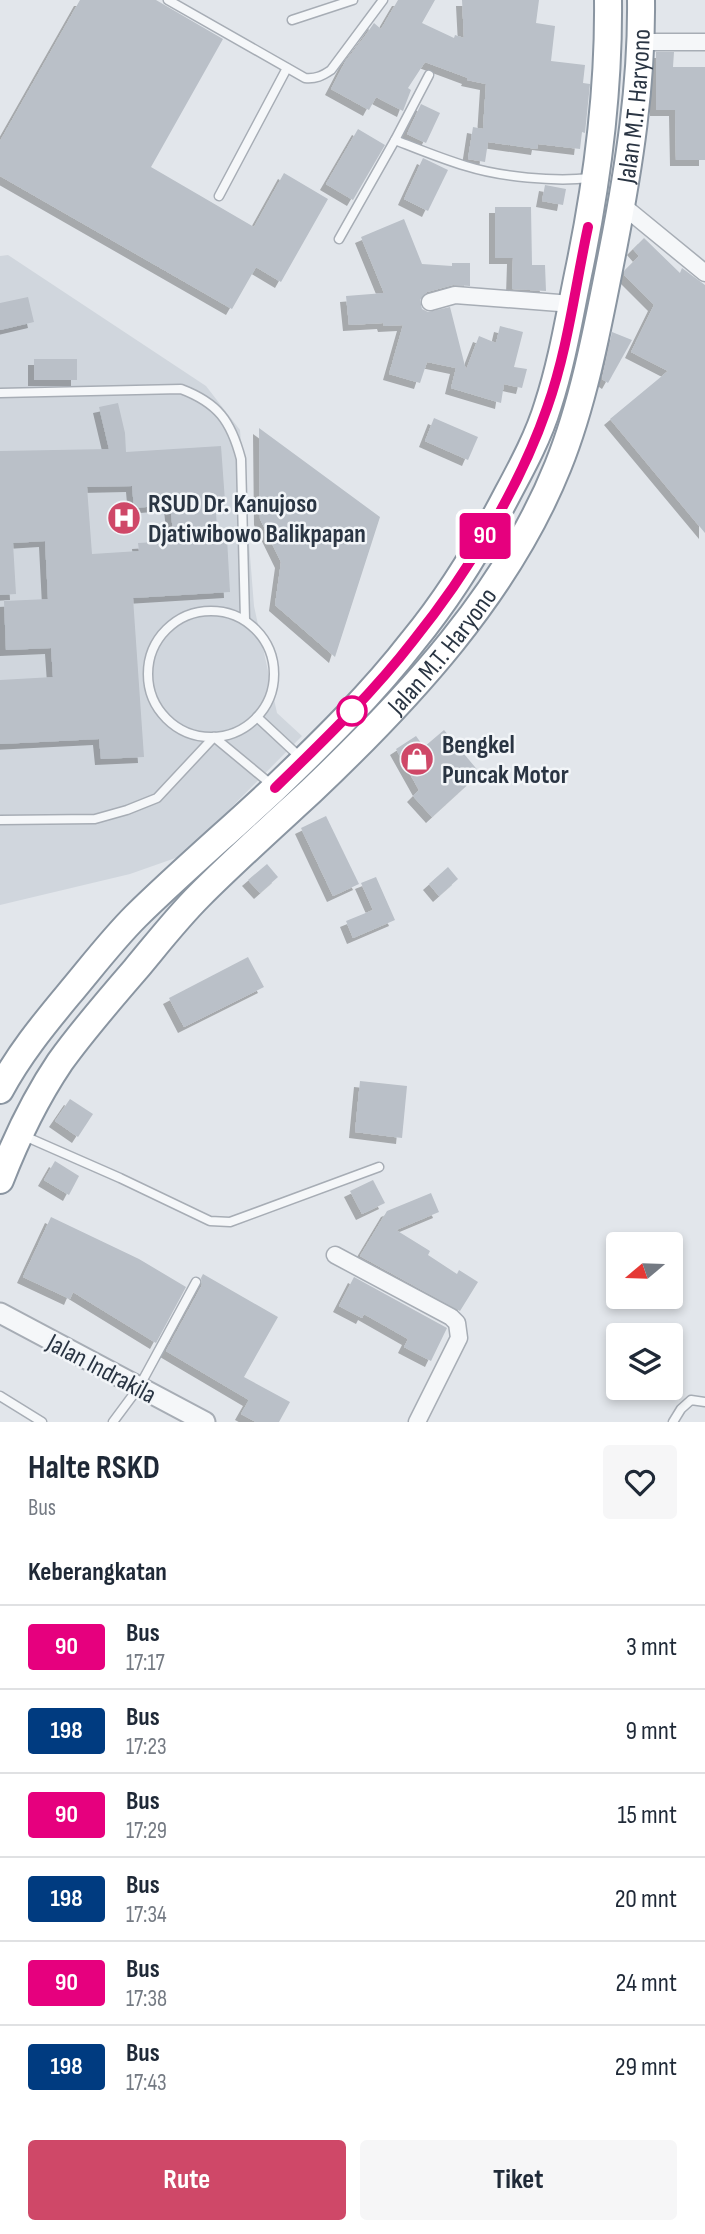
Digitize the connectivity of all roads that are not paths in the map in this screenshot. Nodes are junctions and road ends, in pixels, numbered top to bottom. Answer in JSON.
{"nodes":[{"id":1,"x":168,"y":0,"type":"edge"},
{"id":2,"x":353,"y":0,"type":"edge"},
{"id":3,"x":383,"y":0,"type":"edge"},
{"id":4,"x":608,"y":0,"type":"edge"},
{"id":5,"x":641,"y":0,"type":"edge"},
{"id":6,"x":292,"y":20,"type":"dead end"},
{"id":7,"x":642,"y":42,"type":"junction"},
{"id":8,"x":705,"y":42,"type":"edge"},
{"id":9,"x":287,"y":68,"type":"junction"},
{"id":10,"x":429,"y":75,"type":"dead end"},
{"id":11,"x":395,"y":140,"type":"junction"},
{"id":12,"x":597,"y":177,"type":"junction"},
{"id":13,"x":219,"y":196,"type":"dead end"},
{"id":14,"x":622,"y":205,"type":"junction"},
{"id":15,"x":339,"y":239,"type":"dead end"},
{"id":16,"x":705,"y":273,"type":"edge"},
{"id":17,"x":430,"y":302,"type":"dead end"},
{"id":18,"x":572,"y":304,"type":"junction"},
{"id":19,"x":0,"y":393,"type":"edge"},
{"id":20,"x":245,"y":620,"type":"junction"},
{"id":21,"x":257,"y":717,"type":"junction"},
{"id":22,"x":214,"y":737,"type":"junction"},
{"id":23,"x":303,"y":760,"type":"junction"},
{"id":24,"x":275,"y":788,"type":"junction"},
{"id":25,"x":295,"y":805,"type":"junction"},
{"id":26,"x":0,"y":820,"type":"edge"},
{"id":27,"x":0,"y":1090,"type":"edge"},
{"id":28,"x":19,"y":1133,"type":"junction"},
{"id":29,"x":379,"y":1167,"type":"dead end"},
{"id":30,"x":0,"y":1180,"type":"edge"},
{"id":31,"x":335,"y":1255,"type":"dead end"},
{"id":32,"x":195,"y":1282,"type":"dead end"},
{"id":33,"x":0,"y":1313,"type":"edge"},
{"id":34,"x":139,"y":1387,"type":"junction"},
{"id":35,"x":0,"y":1396,"type":"edge"},
{"id":36,"x":705,"y":1402,"type":"edge"},
{"id":37,"x":42,"y":1422,"type":"edge"},
{"id":38,"x":113,"y":1422,"type":"edge"},
{"id":39,"x":205,"y":1422,"type":"edge"},
{"id":40,"x":417,"y":1422,"type":"edge"},
{"id":41,"x":673,"y":1422,"type":"edge"}],
"edges":[{"from":1,"to":9,"type":"lane"},
{"from":2,"to":6,"type":"lane"},
{"from":3,"to":9,"type":"lane"},
{"from":4,"to":12,"type":"highway","name":"Jalan M.T. Haryono"},
{"from":5,"to":7,"type":"highway","name":"Jalan M.T. Haryono"},
{"from":7,"to":8,"type":"street"},
{"from":7,"to":14,"type":"highway","name":"Jalan M.T. Haryono"},
{"from":9,"to":13,"type":"lane"},
{"from":10,"to":11,"type":"lane"},
{"from":11,"to":12,"type":"lane"},
{"from":11,"to":15,"type":"lane"},
{"from":12,"to":18,"type":"highway","name":"Jalan M.T. Haryono"},
{"from":14,"to":16,"type":"street"},
{"from":14,"to":25,"type":"highway","name":"Jalan M.T. Haryono"},
{"from":17,"to":18,"type":"street"},
{"from":18,"to":23,"type":"highway","name":"Jalan M.T. Haryono"},
{"from":19,"to":20,"type":"lane"},
{"from":20,"to":21,"type":"lane"},
{"from":20,"to":22,"type":"lane"},
{"from":21,"to":22,"type":"lane"},
{"from":21,"to":23,"type":"lane"},
{"from":22,"to":24,"type":"lane"},
{"from":22,"to":26,"type":"lane"},
{"from":23,"to":24,"type":"highway","name":"Jalan M.T. Haryono"},
{"from":24,"to":25,"type":"lane"},
{"from":24,"to":27,"type":"highway"},
{"from":25,"to":28,"type":"highway","name":"Jalan M.T. Haryono"},
{"from":28,"to":29,"type":"lane"},
{"from":28,"to":30,"type":"highway","name":"Jalan M.T. Haryono"},
{"from":31,"to":40,"type":"street"},
{"from":32,"to":34,"type":"lane"},
{"from":33,"to":34,"type":"street","name":"Jalan Indrakila"},
{"from":34,"to":38,"type":"lane"},
{"from":34,"to":39,"type":"street","name":"Jalan Indrakila"},
{"from":35,"to":37,"type":"lane"},
{"from":36,"to":41,"type":"lane"}]}
